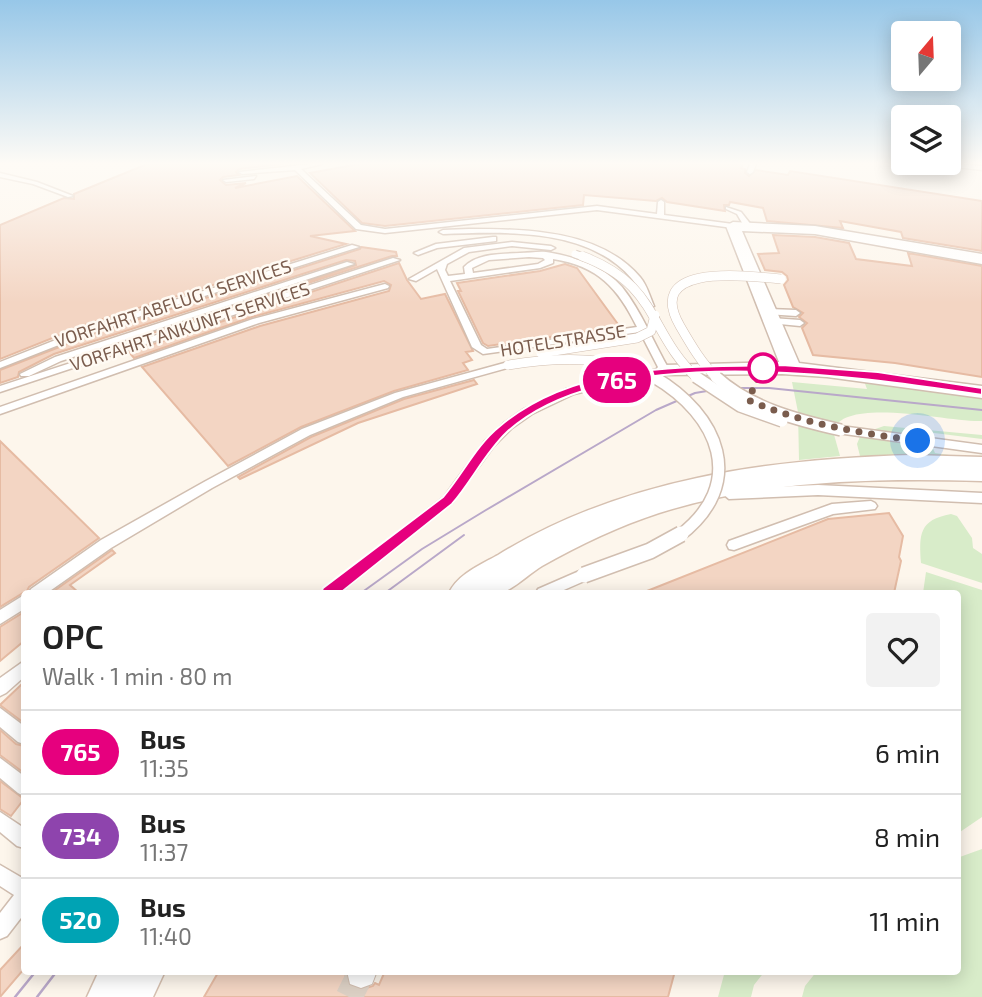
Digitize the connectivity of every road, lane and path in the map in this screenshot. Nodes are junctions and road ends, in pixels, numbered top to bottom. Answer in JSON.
{"nodes":[{"id":1,"x":342,"y":211,"type":"edge"},
{"id":2,"x":574,"y":211,"type":"edge"},
{"id":3,"x":617,"y":211,"type":"edge"},
{"id":4,"x":660,"y":211,"type":"edge"},
{"id":5,"x":734,"y":211,"type":"edge"},
{"id":6,"x":660,"y":216,"type":"junction"},
{"id":7,"x":740,"y":226,"type":"junction"},
{"id":8,"x":420,"y":235,"type":"dead end"},
{"id":9,"x":356,"y":249,"type":"dead end"},
{"id":10,"x":418,"y":253,"type":"dead end"},
{"id":11,"x":460,"y":253,"type":"junction"},
{"id":12,"x":544,"y":254,"type":"junction"},
{"id":13,"x":394,"y":258,"type":"dead end"},
{"id":14,"x":489,"y":258,"type":"junction"},
{"id":15,"x":982,"y":259,"type":"edge"},
{"id":16,"x":443,"y":262,"type":"junction"},
{"id":17,"x":350,"y":264,"type":"dead end"},
{"id":18,"x":468,"y":275,"type":"junction"},
{"id":19,"x":754,"y":276,"type":"junction"},
{"id":20,"x":413,"y":279,"type":"dead end"},
{"id":21,"x":445,"y":279,"type":"junction"},
{"id":22,"x":383,"y":284,"type":"dead end"},
{"id":23,"x":627,"y":299,"type":"junction"},
{"id":24,"x":652,"y":311,"type":"junction"},
{"id":25,"x":771,"y":316,"type":"junction"},
{"id":26,"x":798,"y":318,"type":"dead end"},
{"id":27,"x":642,"y":329,"type":"junction"},
{"id":28,"x":0,"y":365,"type":"edge"},
{"id":29,"x":508,"y":365,"type":"junction"},
{"id":30,"x":792,"y":369,"type":"junction"},
{"id":31,"x":665,"y":371,"type":"junction"},
{"id":32,"x":644,"y":374,"type":"junction"},
{"id":33,"x":0,"y":388,"type":"edge"},
{"id":34,"x":982,"y":392,"type":"edge"},
{"id":35,"x":622,"y":399,"type":"dead end"},
{"id":36,"x":0,"y":411,"type":"edge"},
{"id":37,"x":841,"y":430,"type":"junction"},
{"id":38,"x":982,"y":449,"type":"edge"},
{"id":39,"x":982,"y":469,"type":"edge"},
{"id":40,"x":861,"y":479,"type":"junction"},
{"id":41,"x":982,"y":498,"type":"edge"},
{"id":42,"x":871,"y":506,"type":"dead end"},
{"id":43,"x":734,"y":545,"type":"dead end"},
{"id":44,"x":40,"y":590,"type":"edge"},
{"id":45,"x":333,"y":590,"type":"edge"},
{"id":46,"x":474,"y":590,"type":"edge"},
{"id":47,"x":550,"y":590,"type":"edge"},
{"id":48,"x":21,"y":603,"type":"edge"},
{"id":49,"x":0,"y":618,"type":"edge"},
{"id":50,"x":21,"y":675,"type":"edge"},
{"id":51,"x":0,"y":688,"type":"edge"},
{"id":52,"x":0,"y":716,"type":"edge"},
{"id":53,"x":21,"y":734,"type":"edge"},
{"id":54,"x":0,"y":767,"type":"edge"},
{"id":55,"x":21,"y":784,"type":"edge"},
{"id":56,"x":0,"y":821,"type":"edge"},
{"id":57,"x":21,"y":837,"type":"edge"},
{"id":58,"x":0,"y":875,"type":"edge"},
{"id":59,"x":21,"y":888,"type":"edge"},
{"id":60,"x":21,"y":903,"type":"edge"},
{"id":61,"x":0,"y":929,"type":"edge"},
{"id":62,"x":132,"y":975,"type":"edge"},
{"id":63,"x":118,"y":997,"type":"edge"}],
"edges":[{"from":1,"to":2,"type":"lane"},
{"from":3,"to":6,"type":"lane"},
{"from":4,"to":6,"type":"lane"},
{"from":5,"to":7,"type":"lane"},
{"from":6,"to":7,"type":"lane"},
{"from":7,"to":15,"type":"street"},
{"from":7,"to":19,"type":"street"},
{"from":8,"to":24,"type":"lane"},
{"from":9,"to":28,"type":"lane","name":"VORFAHRT ABFLUG 1 SERVICES"},
{"from":10,"to":23,"type":"lane"},
{"from":11,"to":14,"type":"lane","name":"HOTELSTRASSE"},
{"from":11,"to":16,"type":"lane"},
{"from":11,"to":24,"type":"lane","bridge":true},
{"from":12,"to":14,"type":"lane","name":"HOTELSTRASSE"},
{"from":12,"to":18,"type":"lane"},
{"from":12,"to":23,"type":"lane","name":"HOTELSTRASSE"},
{"from":13,"to":33,"type":"lane","name":"VORFAHRT ANKUNFT SERVICES"},
{"from":14,"to":18,"type":"lane"},
{"from":16,"to":20,"type":"lane"},
{"from":16,"to":21,"type":"lane","name":"HOTELSTRASSE"},
{"from":17,"to":33,"type":"lane"},
{"from":18,"to":21,"type":"lane"},
{"from":19,"to":25,"type":"street"},
{"from":19,"to":37,"type":"lane","bridge":true},
{"from":21,"to":27,"type":"lane","name":"HOTELSTRASSE"},
{"from":22,"to":36,"type":"lane"},
{"from":23,"to":27,"type":"lane","name":"HOTELSTRASSE"},
{"from":24,"to":29,"type":"lane","bridge":true},
{"from":24,"to":37,"type":"lane","bridge":true},
{"from":25,"to":26,"type":"lane"},
{"from":25,"to":30,"type":"street"},
{"from":27,"to":31,"type":"lane","name":"HOTELSTRASSE"},
{"from":29,"to":44,"type":"lane"},
{"from":29,"to":47,"type":"lane","bridge":true},
{"from":30,"to":31,"type":"street"},
{"from":30,"to":34,"type":"street"},
{"from":31,"to":32,"type":"lane"},
{"from":32,"to":35,"type":"lane"},
{"from":32,"to":45,"type":"lane"},
{"from":37,"to":38,"type":"lane"},
{"from":39,"to":40,"type":"main road"},
{"from":40,"to":41,"type":"lane"},
{"from":40,"to":46,"type":"main road"},
{"from":42,"to":43,"type":"lane"},
{"from":48,"to":49,"type":"lane"},
{"from":50,"to":51,"type":"lane"},
{"from":52,"to":53,"type":"lane"},
{"from":54,"to":55,"type":"lane"},
{"from":56,"to":57,"type":"lane"},
{"from":58,"to":59,"type":"lane"},
{"from":60,"to":61,"type":"lane"},
{"from":62,"to":63,"type":"main road"}]}
